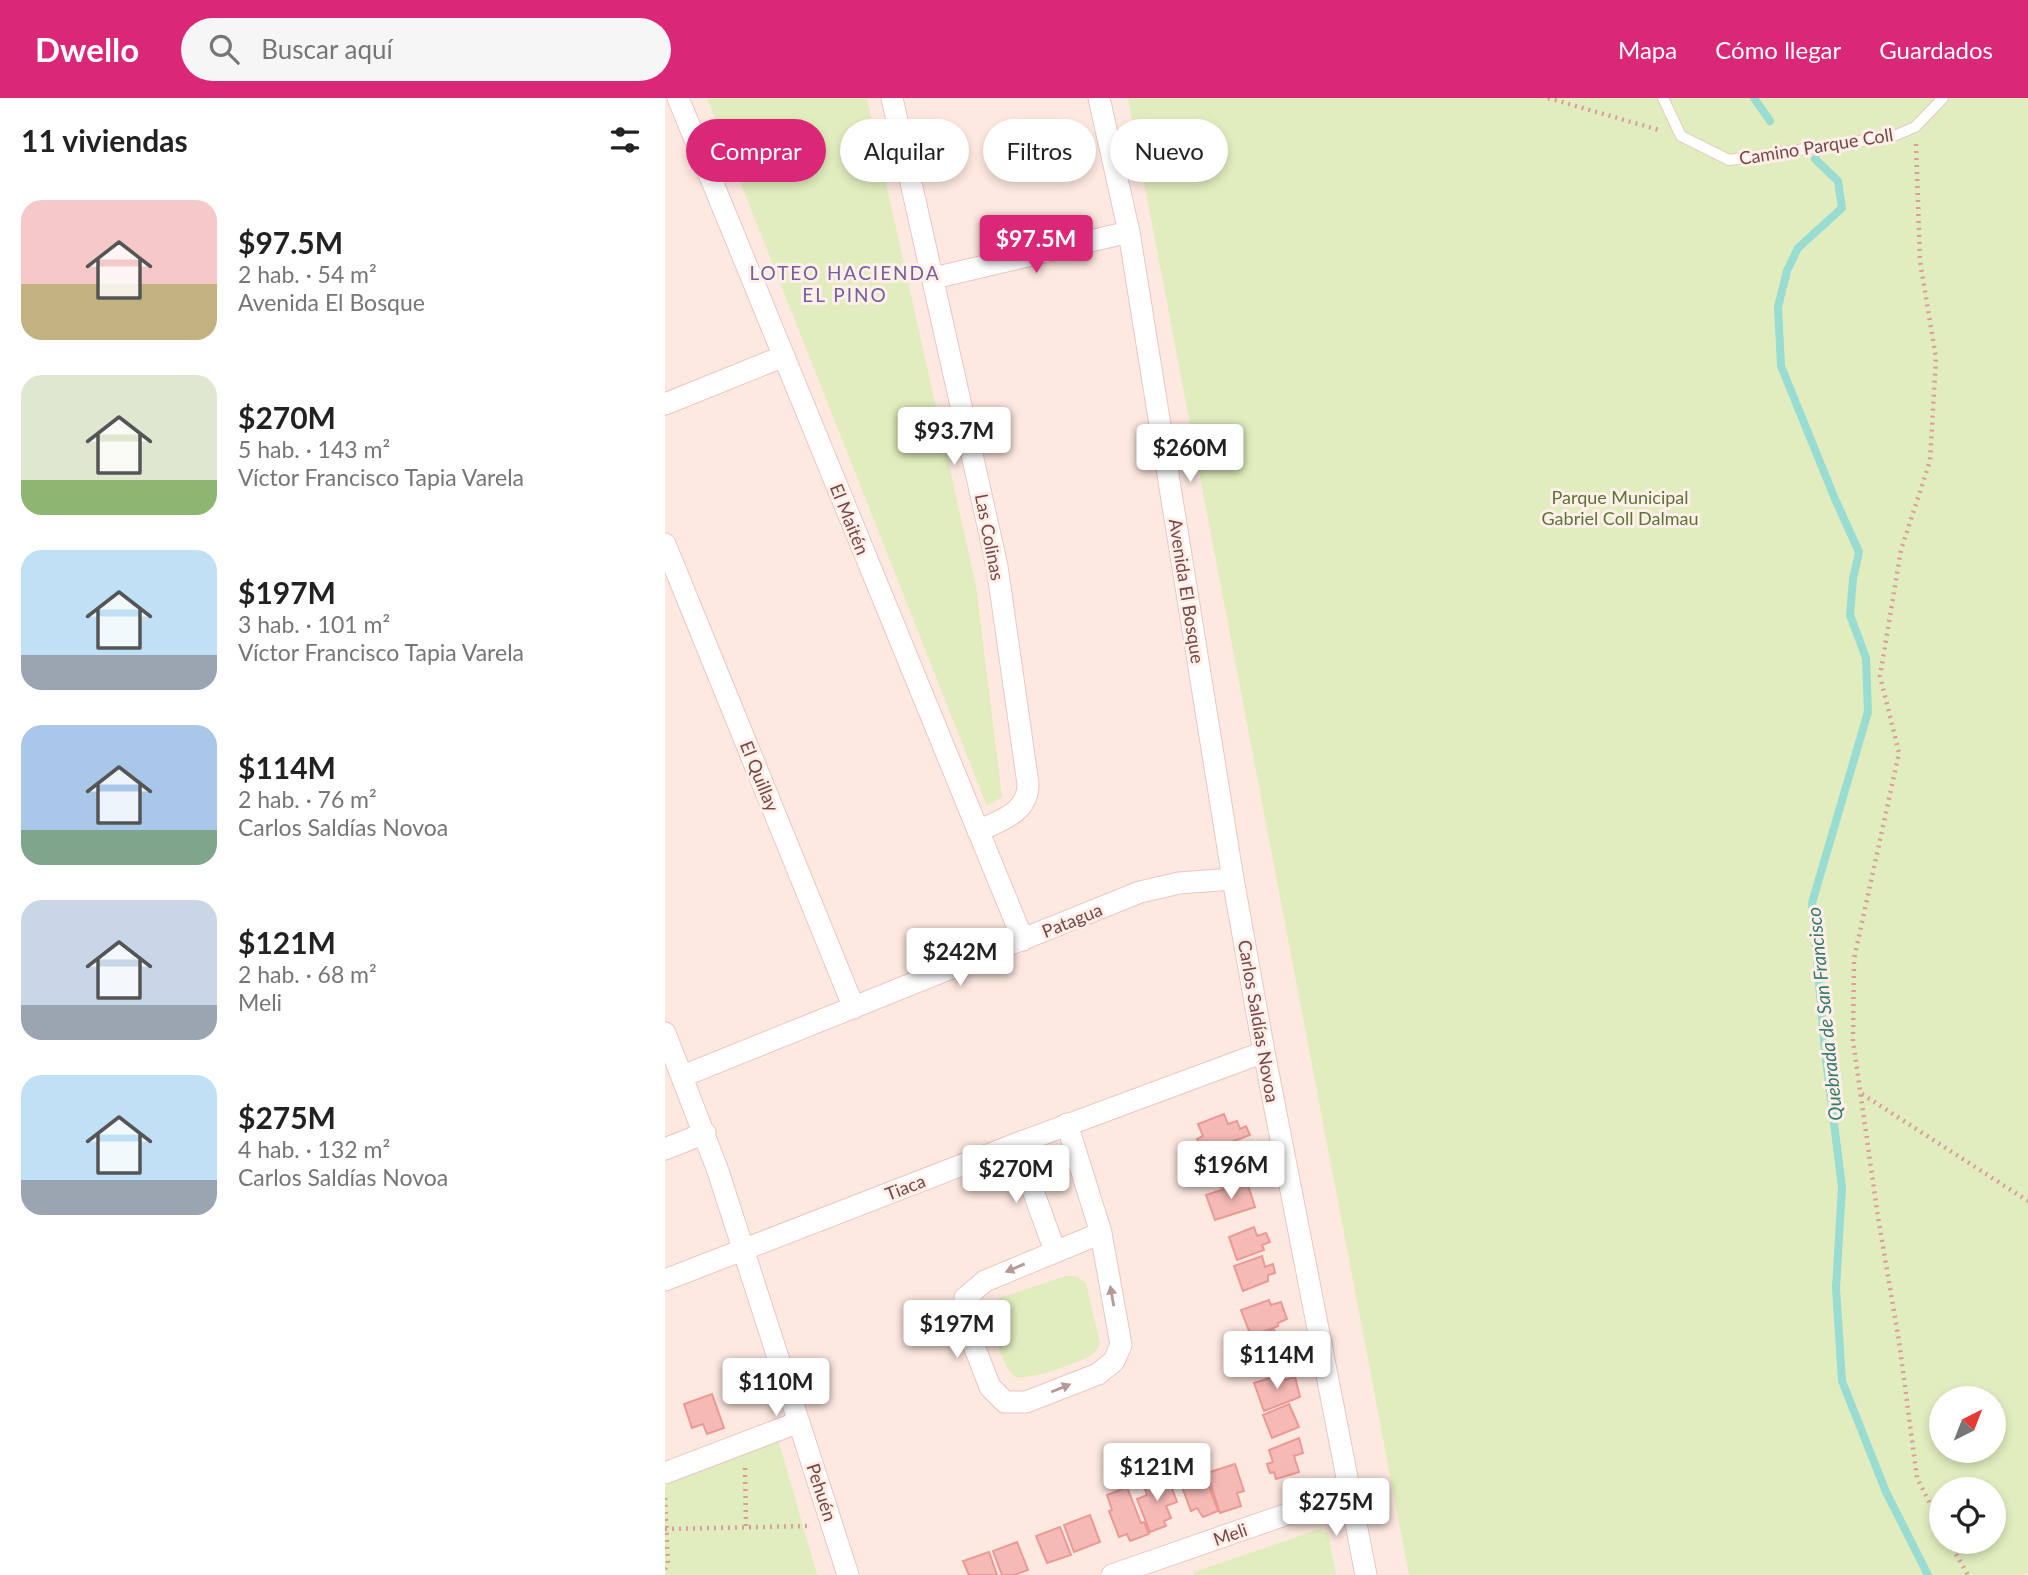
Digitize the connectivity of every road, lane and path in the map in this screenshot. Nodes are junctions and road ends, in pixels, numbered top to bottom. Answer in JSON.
{"nodes":[{"id":1,"x":678,"y":98,"type":"edge"},
{"id":2,"x":892,"y":98,"type":"edge"},
{"id":3,"x":1099,"y":98,"type":"edge"},
{"id":4,"x":1548,"y":98,"type":"edge"},
{"id":5,"x":1663,"y":98,"type":"edge"},
{"id":6,"x":1943,"y":98,"type":"edge"},
{"id":7,"x":1915,"y":127,"type":"junction"},
{"id":8,"x":1681,"y":136,"type":"junction"},
{"id":9,"x":1129,"y":232,"type":"junction"},
{"id":10,"x":933,"y":278,"type":"junction"},
{"id":11,"x":784,"y":356,"type":"junction"},
{"id":12,"x":665,"y":404,"type":"edge"},
{"id":13,"x":665,"y":544,"type":"edge"},
{"id":14,"x":978,"y":831,"type":"junction"},
{"id":15,"x":1233,"y":879,"type":"junction"},
{"id":16,"x":1023,"y":940,"type":"junction"},
{"id":17,"x":854,"y":1008,"type":"junction"},
{"id":18,"x":665,"y":1033,"type":"edge"},
{"id":19,"x":1264,"y":1052,"type":"junction"},
{"id":20,"x":683,"y":1076,"type":"junction"},
{"id":21,"x":1861,"y":1093,"type":"junction"},
{"id":22,"x":1067,"y":1125,"type":"junction"},
{"id":23,"x":705,"y":1133,"type":"junction"},
{"id":24,"x":1016,"y":1144,"type":"junction"},
{"id":25,"x":665,"y":1149,"type":"edge"},
{"id":26,"x":2028,"y":1201,"type":"edge"},
{"id":27,"x":1101,"y":1233,"type":"junction"},
{"id":28,"x":744,"y":1249,"type":"junction"},
{"id":29,"x":1055,"y":1251,"type":"junction"},
{"id":30,"x":665,"y":1280,"type":"edge"},
{"id":31,"x":799,"y":1422,"type":"junction"},
{"id":32,"x":744,"y":1443,"type":"junction"},
{"id":33,"x":665,"y":1473,"type":"edge"},
{"id":34,"x":665,"y":1481,"type":"edge"},
{"id":35,"x":1348,"y":1493,"type":"junction"},
{"id":36,"x":1929,"y":1502,"type":"edge"},
{"id":37,"x":832,"y":1525,"type":"junction"},
{"id":38,"x":746,"y":1527,"type":"junction"},
{"id":39,"x":666,"y":1529,"type":"edge"},
{"id":40,"x":1956,"y":1554,"type":"edge"},
{"id":41,"x":1166,"y":1566,"type":"edge"},
{"id":42,"x":665,"y":1569,"type":"edge"},
{"id":43,"x":848,"y":1575,"type":"edge"},
{"id":44,"x":1113,"y":1575,"type":"edge"},
{"id":45,"x":1366,"y":1575,"type":"edge"},
{"id":46,"x":1968,"y":1575,"type":"edge"}],
"edges":[{"from":1,"to":11,"type":"street","name":"El Maitén"},
{"from":2,"to":10,"type":"street","name":"Las Colinas"},
{"from":3,"to":9,"type":"street","name":"Avenida El Bosque"},
{"from":4,"to":8,"type":"path"},
{"from":5,"to":8,"type":"lane"},
{"from":6,"to":7,"type":"lane","name":"Camino Parque Coll"},
{"from":7,"to":8,"type":"lane","name":"Camino Parque Coll"},
{"from":7,"to":21,"type":"path"},
{"from":9,"to":10,"type":"street"},
{"from":9,"to":15,"type":"street","name":"Avenida El Bosque"},
{"from":10,"to":14,"type":"street","name":"Las Colinas"},
{"from":11,"to":12,"type":"street"},
{"from":11,"to":14,"type":"street","name":"El Maitén"},
{"from":13,"to":17,"type":"street","name":"El Quillay"},
{"from":14,"to":16,"type":"street","name":"El Maitén"},
{"from":15,"to":16,"type":"street","name":"Patagua"},
{"from":15,"to":19,"type":"street","name":"Carlos Saldías Novoa"},
{"from":16,"to":17,"type":"street","name":"Patagua"},
{"from":17,"to":20,"type":"street","name":"Patagua"},
{"from":18,"to":20,"type":"street","name":"Pehuén"},
{"from":19,"to":22,"type":"street","name":"Tiaca"},
{"from":19,"to":35,"type":"street","name":"Carlos Saldías Novoa"},
{"from":20,"to":23,"type":"street","name":"Pehuén"},
{"from":21,"to":26,"type":"path"},
{"from":21,"to":36,"type":"path"},
{"from":22,"to":24,"type":"street","name":"Tiaca"},
{"from":22,"to":27,"type":"street"},
{"from":23,"to":25,"type":"street"},
{"from":23,"to":28,"type":"street","name":"Pehuén"},
{"from":24,"to":28,"type":"street","name":"Tiaca"},
{"from":24,"to":29,"type":"street"},
{"from":27,"to":29,"type":"street"},
{"from":29,"to":27,"type":"street","one_way":true},
{"from":28,"to":30,"type":"street","name":"Tiaca"},
{"from":28,"to":31,"type":"street","name":"Pehuén"},
{"from":31,"to":32,"type":"street"},
{"from":31,"to":37,"type":"street","name":"Pehuén"},
{"from":32,"to":33,"type":"street"},
{"from":32,"to":38,"type":"path"},
{"from":34,"to":39,"type":"path"},
{"from":35,"to":41,"type":"street","name":"Meli"},
{"from":35,"to":45,"type":"street","name":"Carlos Saldías Novoa"},
{"from":37,"to":38,"type":"path"},
{"from":37,"to":43,"type":"street","name":"Pehuén"},
{"from":38,"to":39,"type":"path"},
{"from":39,"to":42,"type":"path"},
{"from":40,"to":46,"type":"path"},
{"from":41,"to":44,"type":"street","name":"Meli"}]}
